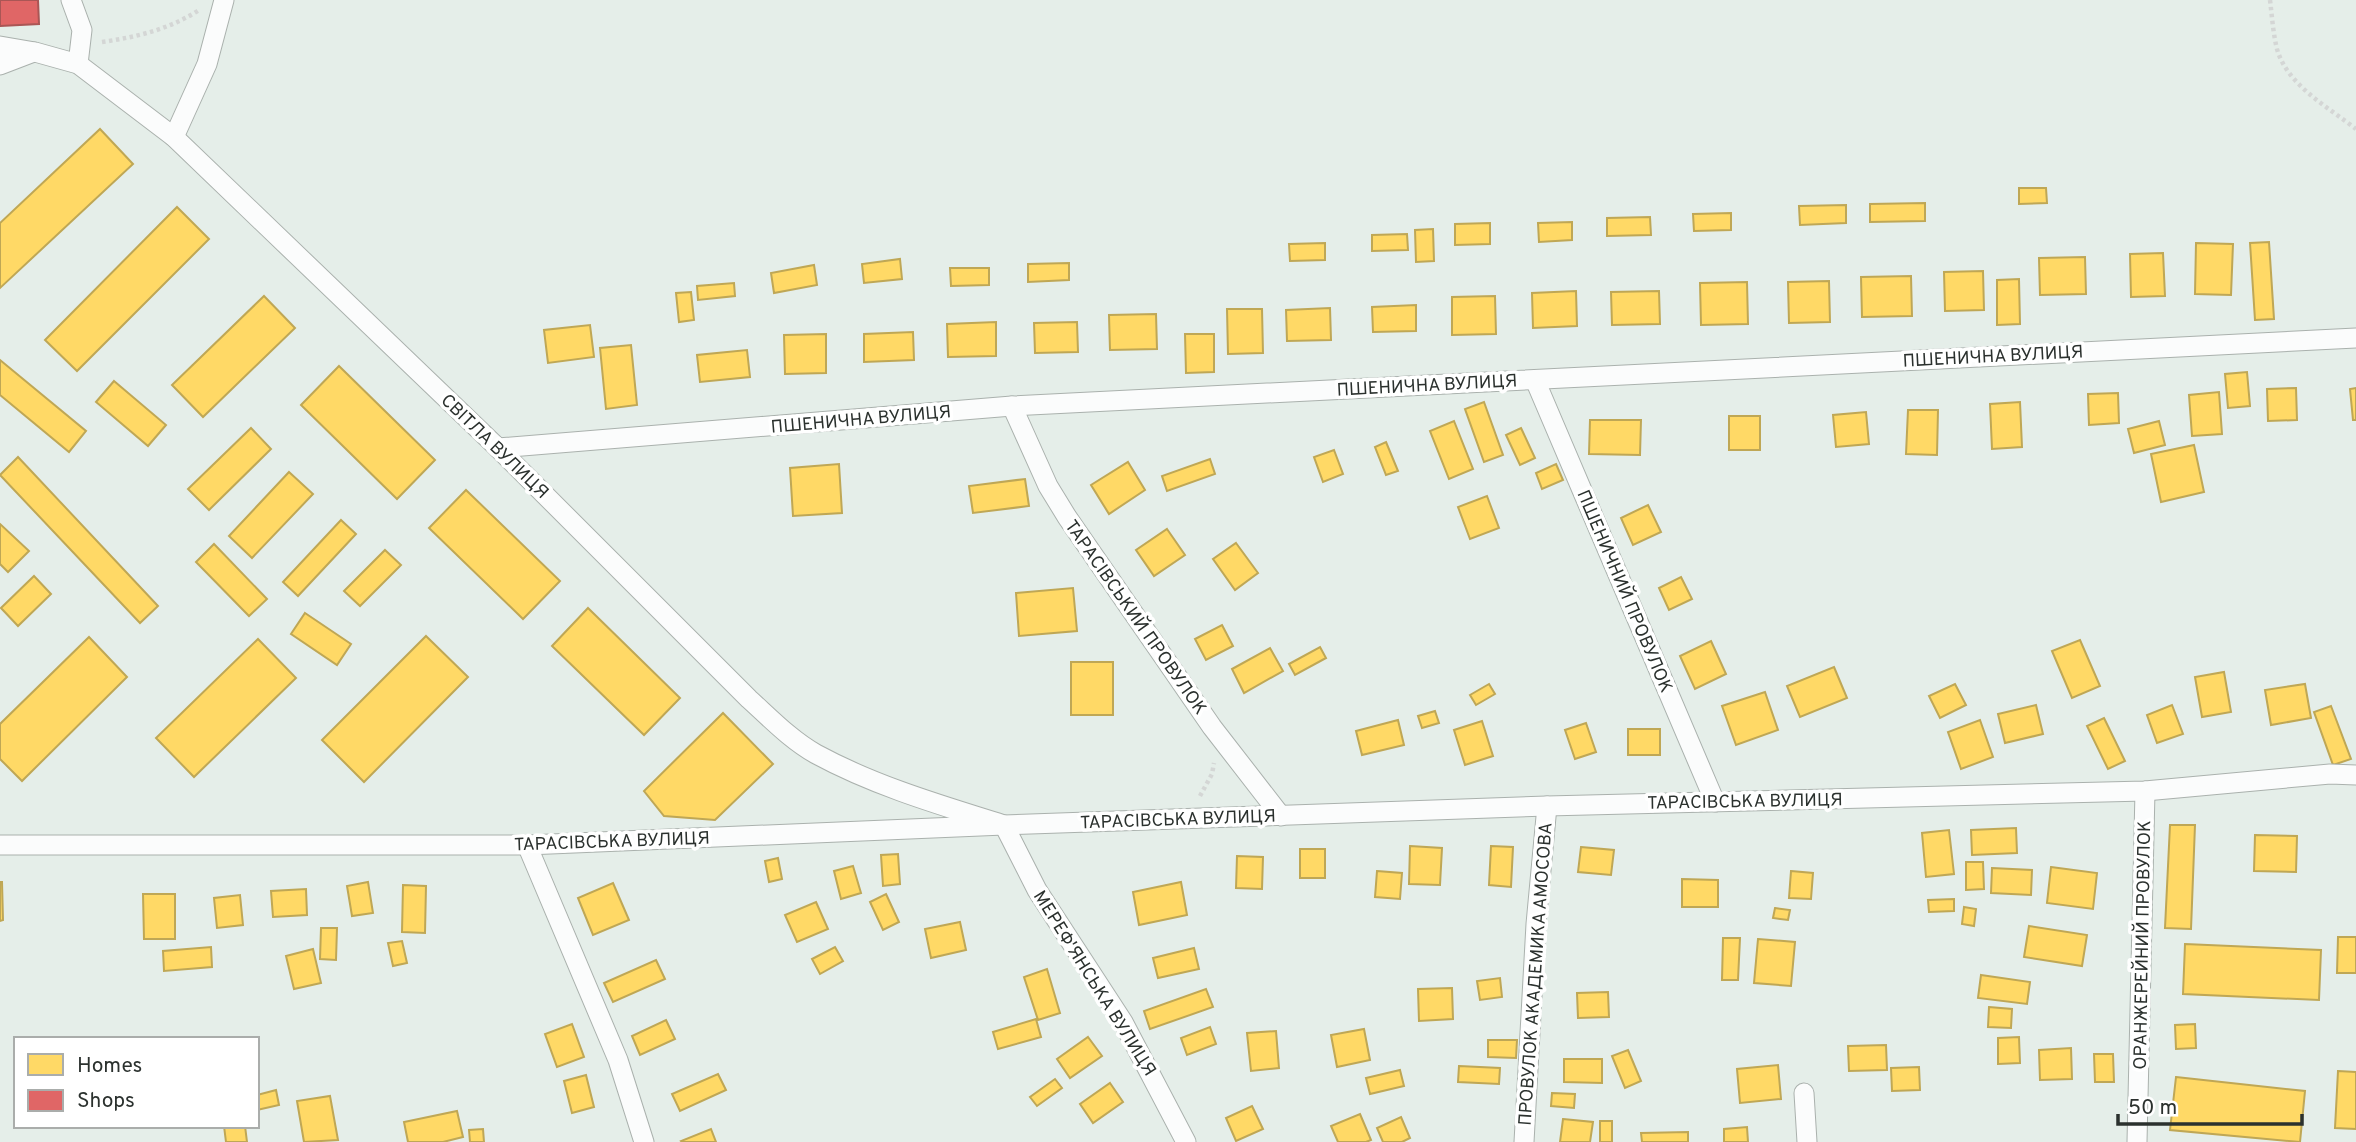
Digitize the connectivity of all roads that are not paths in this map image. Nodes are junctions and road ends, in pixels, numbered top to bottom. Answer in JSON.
{"nodes":[{"id":1,"x":71,"y":0,"type":"edge"},
{"id":2,"x":224,"y":0,"type":"edge"},
{"id":3,"x":0,"y":46,"type":"edge"},
{"id":4,"x":34,"y":52,"type":"junction"},
{"id":5,"x":78,"y":64,"type":"junction"},
{"id":6,"x":0,"y":65,"type":"edge"},
{"id":7,"x":174,"y":137,"type":"junction"},
{"id":8,"x":2356,"y":338,"type":"edge"},
{"id":9,"x":1535,"y":380,"type":"junction"},
{"id":10,"x":1012,"y":406,"type":"junction"},
{"id":11,"x":498,"y":448,"type":"junction"},
{"id":12,"x":2356,"y":775,"type":"edge"},
{"id":13,"x":2146,"y":791,"type":"junction"},
{"id":14,"x":1715,"y":802,"type":"junction"},
{"id":15,"x":1547,"y":806,"type":"junction"},
{"id":16,"x":1281,"y":817,"type":"junction"},
{"id":17,"x":1003,"y":825,"type":"junction"},
{"id":18,"x":0,"y":845,"type":"edge"},
{"id":19,"x":527,"y":845,"type":"junction"},
{"id":20,"x":1804,"y":1093,"type":"dead end"},
{"id":21,"x":644,"y":1142,"type":"edge"},
{"id":22,"x":1186,"y":1142,"type":"edge"},
{"id":23,"x":1524,"y":1142,"type":"edge"},
{"id":24,"x":1807,"y":1142,"type":"edge"},
{"id":25,"x":2137,"y":1142,"type":"edge"}],
"edges":[{"from":1,"to":5,"type":"street"},
{"from":2,"to":7,"type":"street"},
{"from":3,"to":4,"type":"street","name":"СВІТЛА ВУЛИЦЯ"},
{"from":4,"to":5,"type":"street","name":"СВІТЛА ВУЛИЦЯ"},
{"from":4,"to":6,"type":"street"},
{"from":5,"to":7,"type":"street","name":"СВІТЛА ВУЛИЦЯ"},
{"from":7,"to":11,"type":"street","name":"СВІТЛА ВУЛИЦЯ"},
{"from":8,"to":9,"type":"street","name":"ПШЕНИЧНА ВУЛИЦЯ"},
{"from":9,"to":10,"type":"street","name":"ПШЕНИЧНА ВУЛИЦЯ"},
{"from":9,"to":14,"type":"street","name":"ПШЕНИЧНИЙ ПРОВУЛОК"},
{"from":10,"to":11,"type":"street","name":"ПШЕНИЧНА ВУЛИЦЯ"},
{"from":10,"to":16,"type":"street","name":"ТАРАСІВСЬКИЙ ПРОВУЛОК"},
{"from":11,"to":17,"type":"street","name":"СВІТЛА ВУЛИЦЯ"},
{"from":12,"to":13,"type":"street","name":"ТАРАСІВСЬКА ВУЛИЦЯ"},
{"from":13,"to":14,"type":"street","name":"ТАРАСІВСЬКА ВУЛИЦЯ"},
{"from":13,"to":25,"type":"street","name":"ОРАНЖЕРЕЙНИЙ ПРОВУЛОК"},
{"from":14,"to":15,"type":"street","name":"ТАРАСІВСЬКА ВУЛИЦЯ"},
{"from":15,"to":16,"type":"street","name":"ТАРАСІВСЬКА ВУЛИЦЯ"},
{"from":15,"to":23,"type":"street","name":"ПРОВУЛОК АКАДЕМИКА АМОСОВА"},
{"from":16,"to":17,"type":"street","name":"ТАРАСІВСЬКА ВУЛИЦЯ"},
{"from":17,"to":19,"type":"street","name":"ТАРАСІВСЬКА ВУЛИЦЯ"},
{"from":17,"to":22,"type":"street","name":"МЕРЕФ'ЯНСЬКА ВУЛИЦЯ"},
{"from":18,"to":19,"type":"street","name":"ТАРАСІВСЬКА ВУЛИЦЯ"},
{"from":19,"to":21,"type":"street"},
{"from":20,"to":24,"type":"street"}]}
